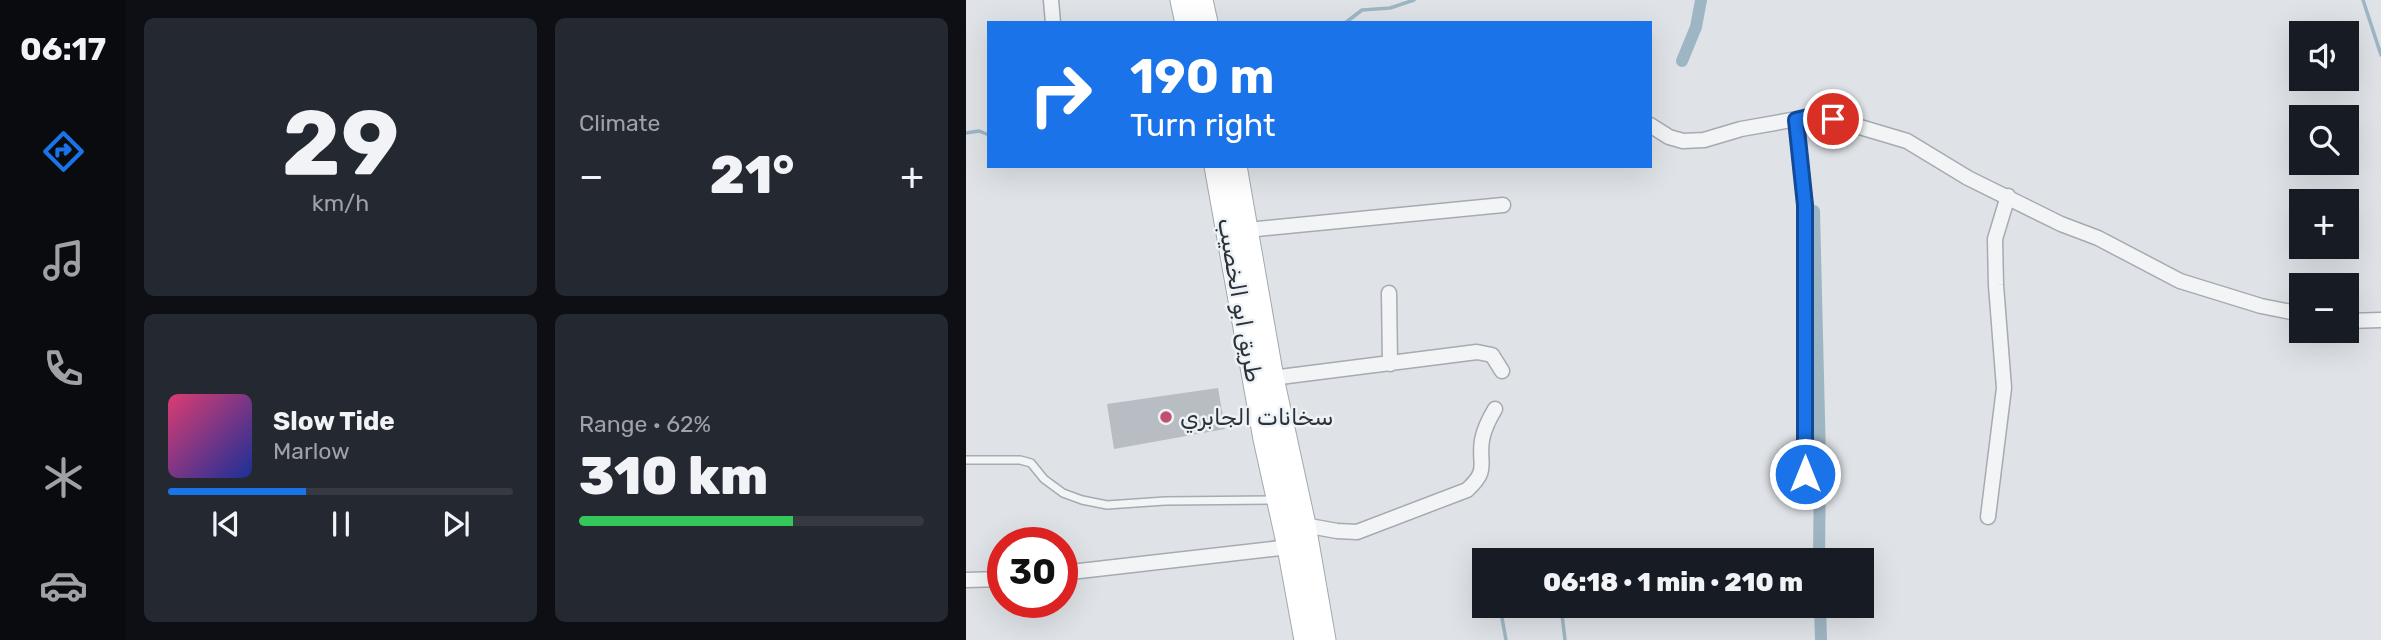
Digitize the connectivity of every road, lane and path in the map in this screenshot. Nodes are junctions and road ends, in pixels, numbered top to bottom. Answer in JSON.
{"nodes":[{"id":1,"x":1051,"y":0,"type":"edge"},
{"id":2,"x":1182,"y":0,"type":"edge"},
{"id":3,"x":1201,"y":0,"type":"edge"},
{"id":4,"x":1053,"y":21,"type":"edge"},
{"id":5,"x":1186,"y":21,"type":"edge"},
{"id":6,"x":1206,"y":21,"type":"edge"},
{"id":7,"x":1796,"y":120,"type":"junction"},
{"id":8,"x":1652,"y":126,"type":"edge"},
{"id":9,"x":1216,"y":168,"type":"edge"},
{"id":10,"x":1236,"y":168,"type":"edge"},
{"id":11,"x":2008,"y":196,"type":"junction"},
{"id":12,"x":1503,"y":205,"type":"dead end"},
{"id":13,"x":1247,"y":230,"type":"junction"},
{"id":14,"x":1389,"y":293,"type":"dead end"},
{"id":15,"x":2289,"y":312,"type":"edge"},
{"id":16,"x":2381,"y":320,"type":"edge"},
{"id":17,"x":2359,"y":321,"type":"edge"},
{"id":18,"x":1390,"y":364,"type":"junction"},
{"id":19,"x":1502,"y":372,"type":"dead end"},
{"id":20,"x":1272,"y":378,"type":"junction"},
{"id":21,"x":1495,"y":409,"type":"dead end"},
{"id":22,"x":966,"y":460,"type":"edge"},
{"id":23,"x":1805,"y":474,"type":"dead end"},
{"id":24,"x":1279,"y":500,"type":"junction"},
{"id":25,"x":1989,"y":517,"type":"dead end"},
{"id":26,"x":1304,"y":525,"type":"junction"},
{"id":27,"x":1289,"y":547,"type":"junction"},
{"id":28,"x":1078,"y":571,"type":"edge"},
{"id":29,"x":987,"y":579,"type":"edge"},
{"id":30,"x":966,"y":580,"type":"edge"},
{"id":31,"x":1306,"y":640,"type":"edge"},
{"id":32,"x":1324,"y":640,"type":"edge"}],
"edges":[{"from":1,"to":4,"type":"street"},
{"from":2,"to":5,"type":"main road"},
{"from":3,"to":6,"type":"main road"},
{"from":7,"to":8,"type":"street"},
{"from":7,"to":11,"type":"street"},
{"from":7,"to":23,"type":"street"},
{"from":9,"to":24,"type":"main road","name":"طريق ابو الخصيب"},
{"from":10,"to":13,"type":"main road","name":"طريق ابو الخصيب"},
{"from":11,"to":15,"type":"street"},
{"from":11,"to":25,"type":"street"},
{"from":12,"to":13,"type":"street"},
{"from":13,"to":20,"type":"main road","name":"طريق ابو الخصيب"},
{"from":14,"to":18,"type":"street"},
{"from":16,"to":17,"type":"street"},
{"from":18,"to":19,"type":"street"},
{"from":18,"to":20,"type":"street"},
{"from":20,"to":26,"type":"main road","name":"طريق ابو الخصيب"},
{"from":21,"to":26,"type":"street"},
{"from":22,"to":24,"type":"lane"},
{"from":24,"to":27,"type":"main road","name":"طريق ابو الخصيب"},
{"from":26,"to":32,"type":"main road","name":"طريق ابو الخصيب"},
{"from":27,"to":28,"type":"street"},
{"from":27,"to":31,"type":"main road","name":"طريق ابو الخصيب"},
{"from":29,"to":30,"type":"street"}]}
